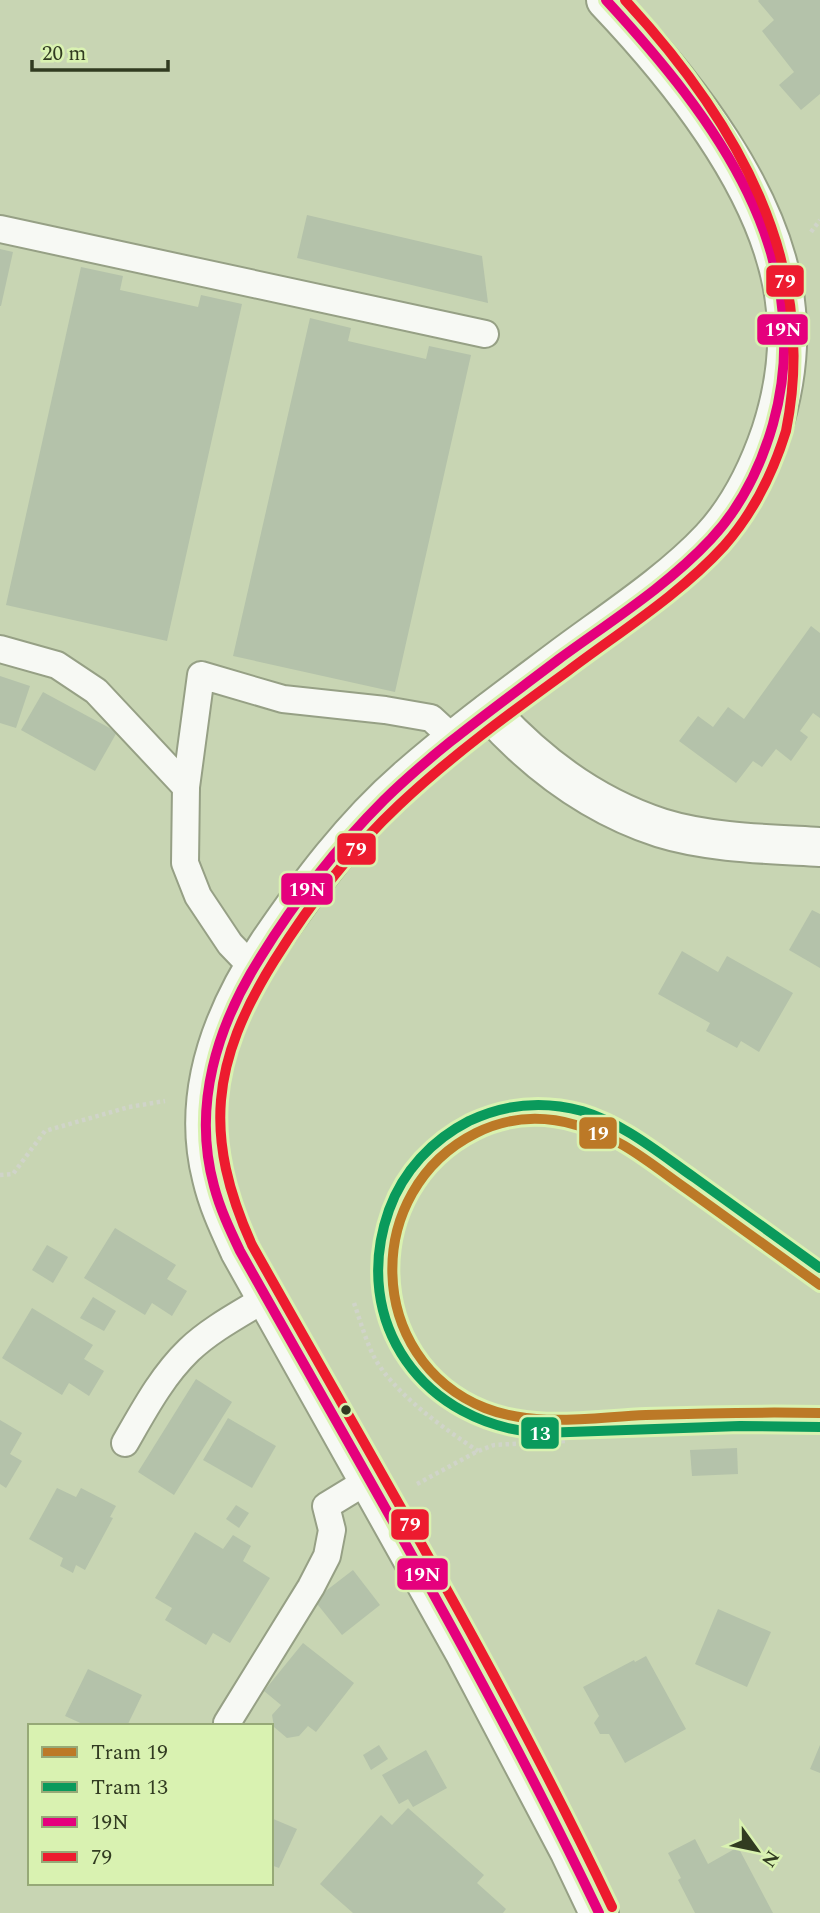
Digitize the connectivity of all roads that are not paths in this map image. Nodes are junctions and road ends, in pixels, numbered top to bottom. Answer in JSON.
{"nodes":[{"id":1,"x":606,"y":0,"type":"edge"},
{"id":2,"x":0,"y":229,"type":"edge"},
{"id":3,"x":485,"y":334,"type":"dead end"},
{"id":4,"x":0,"y":649,"type":"edge"},
{"id":5,"x":490,"y":712,"type":"junction"},
{"id":6,"x":455,"y":740,"type":"junction"},
{"id":7,"x":186,"y":787,"type":"junction"},
{"id":8,"x":820,"y":847,"type":"edge"},
{"id":9,"x":253,"y":968,"type":"junction"},
{"id":10,"x":266,"y":1298,"type":"junction"},
{"id":11,"x":125,"y":1443,"type":"dead end"},
{"id":12,"x":367,"y":1480,"type":"junction"},
{"id":13,"x":227,"y":1723,"type":"dead end"},
{"id":14,"x":600,"y":1913,"type":"edge"}],
"edges":[{"from":1,"to":5,"type":"main road"},
{"from":2,"to":3,"type":"lane"},
{"from":4,"to":7,"type":"lane"},
{"from":5,"to":6,"type":"main road"},
{"from":5,"to":8,"type":"main road"},
{"from":6,"to":7,"type":"lane"},
{"from":6,"to":9,"type":"main road"},
{"from":7,"to":9,"type":"lane"},
{"from":9,"to":10,"type":"main road"},
{"from":10,"to":11,"type":"lane"},
{"from":10,"to":12,"type":"main road"},
{"from":12,"to":13,"type":"lane"},
{"from":12,"to":14,"type":"main road"}]}
